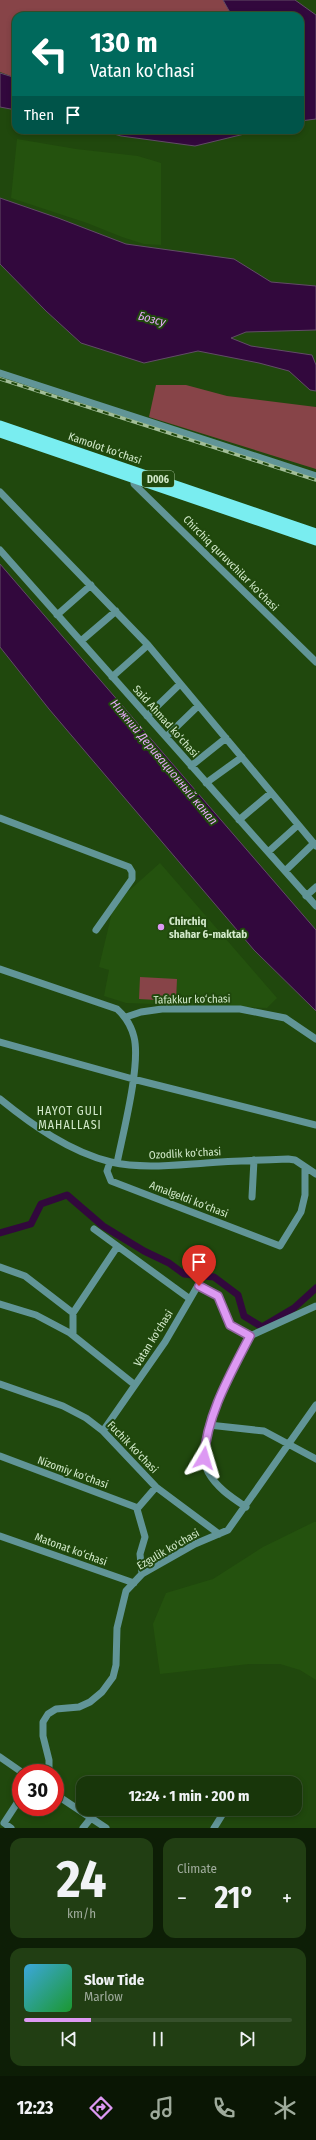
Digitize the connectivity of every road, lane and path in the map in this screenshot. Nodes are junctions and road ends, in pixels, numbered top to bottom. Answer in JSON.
{"nodes":[{"id":1,"x":0,"y":373,"type":"edge"},
{"id":2,"x":0,"y":425,"type":"edge"},
{"id":3,"x":0,"y":433,"type":"edge"},
{"id":4,"x":316,"y":476,"type":"edge"},
{"id":5,"x":134,"y":478,"type":"junction"},
{"id":6,"x":0,"y":492,"type":"edge"},
{"id":7,"x":316,"y":533,"type":"edge"},
{"id":8,"x":316,"y":541,"type":"edge"},
{"id":9,"x":0,"y":550,"type":"edge"},
{"id":10,"x":91,"y":585,"type":"junction"},
{"id":11,"x":116,"y":611,"type":"junction"},
{"id":12,"x":57,"y":615,"type":"junction"},
{"id":13,"x":81,"y":641,"type":"junction"},
{"id":14,"x":148,"y":645,"type":"junction"},
{"id":15,"x":316,"y":662,"type":"edge"},
{"id":16,"x":112,"y":677,"type":"junction"},
{"id":17,"x":180,"y":684,"type":"junction"},
{"id":18,"x":198,"y":706,"type":"junction"},
{"id":19,"x":147,"y":716,"type":"junction"},
{"id":20,"x":166,"y":737,"type":"junction"},
{"id":21,"x":226,"y":738,"type":"junction"},
{"id":22,"x":242,"y":757,"type":"junction"},
{"id":23,"x":191,"y":766,"type":"junction"},
{"id":24,"x":206,"y":783,"type":"junction"},
{"id":25,"x":271,"y":793,"type":"junction"},
{"id":26,"x":0,"y":818,"type":"edge"},
{"id":27,"x":239,"y":820,"type":"junction"},
{"id":28,"x":298,"y":825,"type":"junction"},
{"id":29,"x":315,"y":844,"type":"edge"},
{"id":30,"x":268,"y":852,"type":"junction"},
{"id":31,"x":285,"y":871,"type":"junction"},
{"id":32,"x":316,"y":887,"type":"edge"},
{"id":33,"x":306,"y":896,"type":"junction"},
{"id":34,"x":316,"y":906,"type":"edge"},
{"id":35,"x":96,"y":930,"type":"dead end"},
{"id":36,"x":0,"y":969,"type":"edge"},
{"id":37,"x":126,"y":1017,"type":"junction"},
{"id":38,"x":316,"y":1039,"type":"edge"},
{"id":39,"x":0,"y":1042,"type":"edge"},
{"id":40,"x":133,"y":1079,"type":"junction"},
{"id":41,"x":0,"y":1099,"type":"edge"},
{"id":42,"x":316,"y":1125,"type":"edge"},
{"id":43,"x":254,"y":1160,"type":"junction"},
{"id":44,"x":114,"y":1162,"type":"junction"},
{"id":45,"x":306,"y":1168,"type":"junction"},
{"id":46,"x":316,"y":1174,"type":"edge"},
{"id":47,"x":252,"y":1197,"type":"dead end"},
{"id":48,"x":94,"y":1229,"type":"dead end"},
{"id":49,"x":117,"y":1247,"type":"junction"},
{"id":50,"x":0,"y":1267,"type":"edge"},
{"id":51,"x":190,"y":1299,"type":"junction"},
{"id":52,"x":316,"y":1306,"type":"edge"},
{"id":53,"x":1,"y":1307,"type":"edge"},
{"id":54,"x":73,"y":1313,"type":"junction"},
{"id":55,"x":73,"y":1335,"type":"junction"},
{"id":56,"x":250,"y":1336,"type":"junction"},
{"id":57,"x":0,"y":1384,"type":"edge"},
{"id":58,"x":135,"y":1385,"type":"junction"},
{"id":59,"x":316,"y":1405,"type":"edge"},
{"id":60,"x":209,"y":1426,"type":"junction"},
{"id":61,"x":103,"y":1431,"type":"junction"},
{"id":62,"x":289,"y":1443,"type":"junction"},
{"id":63,"x":0,"y":1456,"type":"edge"},
{"id":64,"x":316,"y":1459,"type":"edge"},
{"id":65,"x":156,"y":1487,"type":"junction"},
{"id":66,"x":246,"y":1507,"type":"junction"},
{"id":67,"x":138,"y":1508,"type":"junction"},
{"id":68,"x":219,"y":1534,"type":"junction"},
{"id":69,"x":0,"y":1536,"type":"edge"},
{"id":70,"x":142,"y":1574,"type":"junction"},
{"id":71,"x":134,"y":1583,"type":"junction"},
{"id":72,"x":0,"y":1757,"type":"edge"},
{"id":73,"x":49,"y":1764,"type":"edge"},
{"id":74,"x":12,"y":1765,"type":"edge"},
{"id":75,"x":64,"y":1800,"type":"edge"},
{"id":76,"x":12,"y":1811,"type":"edge"},
{"id":77,"x":222,"y":1816,"type":"edge"},
{"id":78,"x":91,"y":1818,"type":"junction"},
{"id":79,"x":11,"y":1828,"type":"edge"},
{"id":80,"x":83,"y":1828,"type":"edge"},
{"id":81,"x":106,"y":1828,"type":"edge"},
{"id":82,"x":214,"y":1828,"type":"edge"}],
"edges":[{"from":1,"to":4,"type":"street"},
{"from":2,"to":7,"type":"main road","name":"Kamolot ko‘chasi","number":"D006"},
{"from":3,"to":5,"type":"main road","number":"D006"},
{"from":5,"to":8,"type":"main road","number":"D006"},
{"from":5,"to":15,"type":"street","name":"Chirchiq quruvchilar ko'chasi"},
{"from":6,"to":10,"type":"street"},
{"from":9,"to":12,"type":"street","name":"Said Ahmad ko‘chasi"},
{"from":10,"to":11,"type":"street"},
{"from":10,"to":12,"type":"street"},
{"from":11,"to":13,"type":"street"},
{"from":11,"to":14,"type":"street"},
{"from":12,"to":13,"type":"street","name":"Said Ahmad ko‘chasi"},
{"from":13,"to":16,"type":"street","name":"Said Ahmad ko‘chasi"},
{"from":14,"to":16,"type":"street"},
{"from":14,"to":17,"type":"street"},
{"from":16,"to":19,"type":"street","name":"Said Ahmad ko‘chasi"},
{"from":17,"to":18,"type":"street"},
{"from":17,"to":19,"type":"street"},
{"from":18,"to":20,"type":"street"},
{"from":18,"to":21,"type":"street"},
{"from":19,"to":20,"type":"street","name":"Said Ahmad ko‘chasi"},
{"from":20,"to":23,"type":"street","name":"Said Ahmad ko‘chasi"},
{"from":21,"to":22,"type":"street"},
{"from":21,"to":23,"type":"street"},
{"from":22,"to":24,"type":"street"},
{"from":22,"to":25,"type":"street"},
{"from":23,"to":24,"type":"street","name":"Said Ahmad ko‘chasi"},
{"from":24,"to":27,"type":"street","name":"Said Ahmad ko‘chasi"},
{"from":25,"to":27,"type":"street"},
{"from":25,"to":28,"type":"street"},
{"from":26,"to":35,"type":"street"},
{"from":27,"to":30,"type":"street","name":"Said Ahmad ko‘chasi"},
{"from":28,"to":29,"type":"street"},
{"from":28,"to":30,"type":"street"},
{"from":29,"to":31,"type":"street"},
{"from":30,"to":31,"type":"street","name":"Said Ahmad ko‘chasi"},
{"from":31,"to":33,"type":"street","name":"Said Ahmad ko‘chasi"},
{"from":32,"to":33,"type":"street"},
{"from":33,"to":34,"type":"street","name":"Said Ahmad ko‘chasi"},
{"from":36,"to":37,"type":"street"},
{"from":37,"to":38,"type":"street","name":"Tafakkur ko‘chasi"},
{"from":37,"to":40,"type":"street"},
{"from":39,"to":40,"type":"street"},
{"from":40,"to":42,"type":"street"},
{"from":40,"to":44,"type":"street"},
{"from":41,"to":44,"type":"street","name":"Ozodlik ko‘chasi"},
{"from":43,"to":44,"type":"street","name":"Ozodlik ko‘chasi"},
{"from":43,"to":45,"type":"street","name":"Ozodlik ko‘chasi"},
{"from":43,"to":47,"type":"street"},
{"from":44,"to":45,"type":"street","name":"Amalgeldi ko‘chasi"},
{"from":45,"to":46,"type":"street","name":"Ozodlik ko‘chasi"},
{"from":48,"to":49,"type":"street"},
{"from":49,"to":51,"type":"street"},
{"from":49,"to":54,"type":"street"},
{"from":50,"to":54,"type":"street"},
{"from":51,"to":56,"type":"street","name":"Vatan ko'chasi"},
{"from":51,"to":58,"type":"street","name":"Vatan ko'chasi"},
{"from":52,"to":56,"type":"street"},
{"from":53,"to":55,"type":"street","name":"Vatan ko'chasi"},
{"from":54,"to":55,"type":"street"},
{"from":55,"to":58,"type":"street","name":"Vatan ko'chasi"},
{"from":56,"to":60,"type":"street"},
{"from":57,"to":61,"type":"street","name":"Fuchik ko'chasi"},
{"from":58,"to":61,"type":"street","name":"Vatan ko'chasi"},
{"from":59,"to":62,"type":"street","name":"Ezgulik ko'chasi"},
{"from":60,"to":62,"type":"street"},
{"from":60,"to":66,"type":"street"},
{"from":61,"to":65,"type":"street","name":"Fuchik ko'chasi"},
{"from":62,"to":64,"type":"street"},
{"from":62,"to":66,"type":"street","name":"Ezgulik ko'chasi"},
{"from":63,"to":67,"type":"street","name":"Nizomiy ko'chasi"},
{"from":65,"to":67,"type":"street"},
{"from":65,"to":68,"type":"street","name":"Fuchik ko'chasi"},
{"from":66,"to":68,"type":"street","name":"Ezgulik ko'chasi"},
{"from":67,"to":70,"type":"street"},
{"from":68,"to":70,"type":"street","name":"Ezgulik ko'chasi"},
{"from":69,"to":71,"type":"street","name":"Matonat ko‘chasi"},
{"from":70,"to":71,"type":"street","name":"Ezgulik ko'chasi"},
{"from":71,"to":73,"type":"street","name":"Ezgulik ko'chasi"},
{"from":72,"to":74,"type":"street"},
{"from":75,"to":78,"type":"street"},
{"from":76,"to":79,"type":"street"},
{"from":77,"to":82,"type":"street"},
{"from":78,"to":80,"type":"street"},
{"from":78,"to":81,"type":"street"}]}
